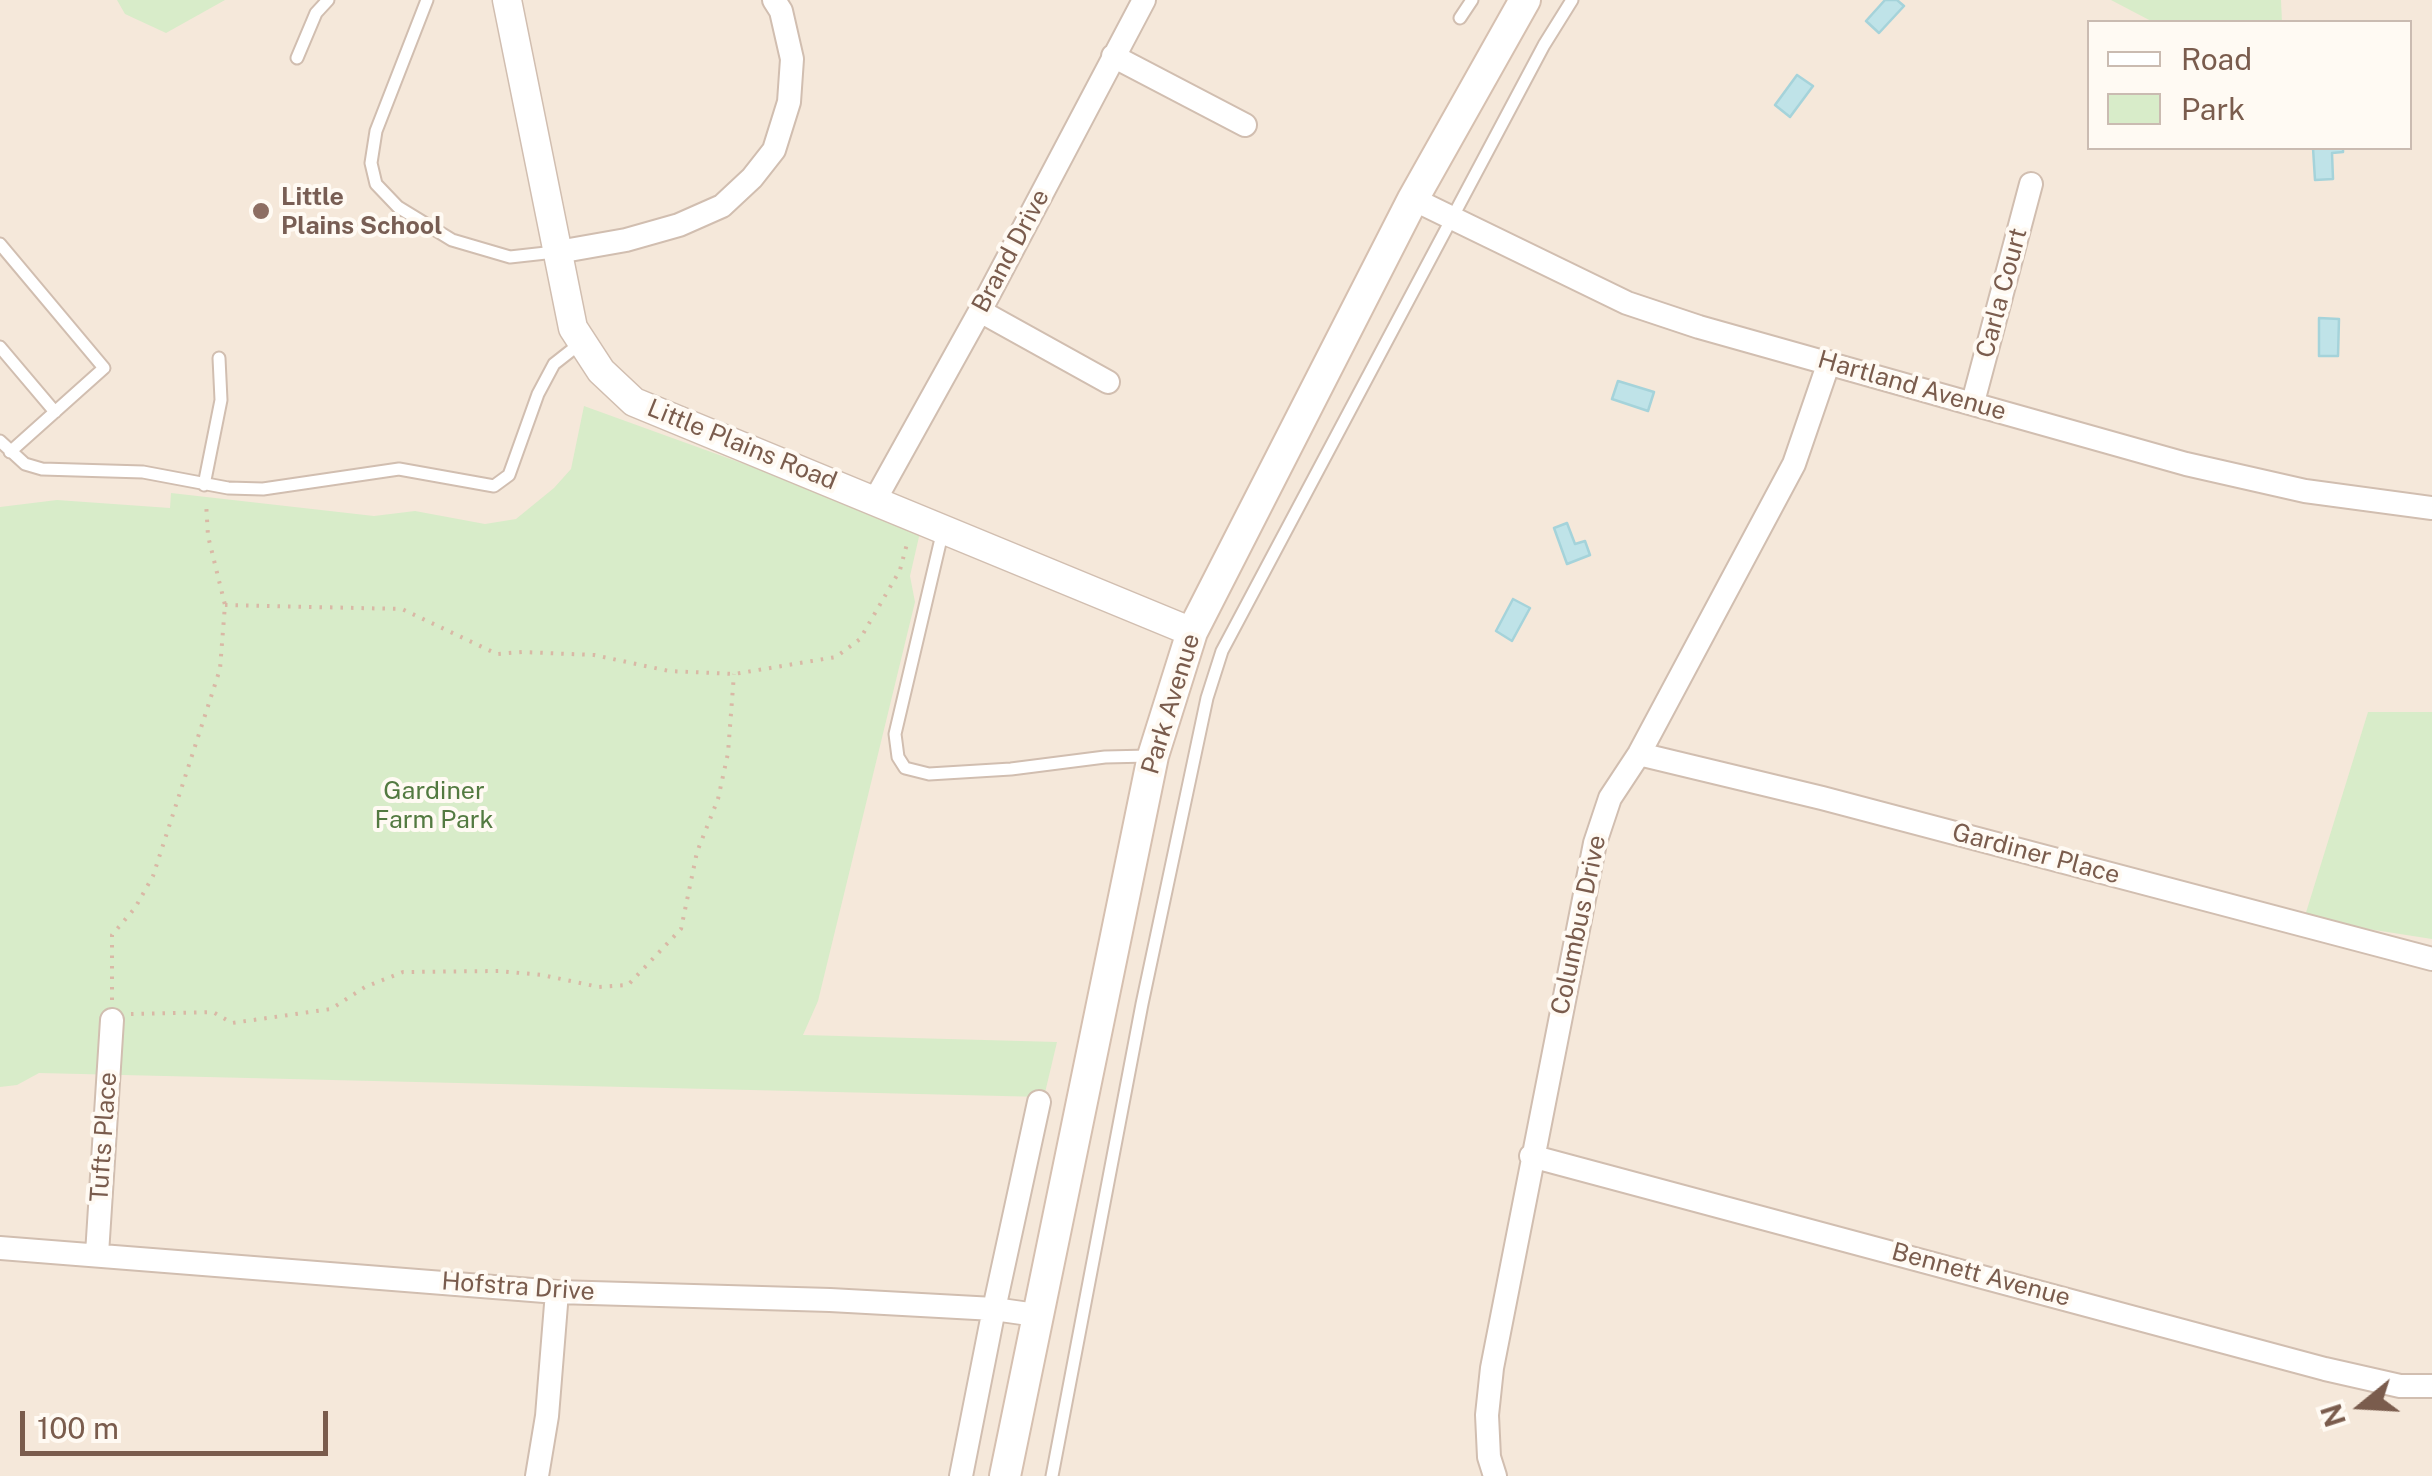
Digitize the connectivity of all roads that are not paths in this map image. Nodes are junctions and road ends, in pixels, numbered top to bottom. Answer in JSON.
{"nodes":[{"id":1,"x":328,"y":0,"type":"edge"},
{"id":2,"x":427,"y":0,"type":"edge"},
{"id":3,"x":507,"y":0,"type":"edge"},
{"id":4,"x":774,"y":0,"type":"edge"},
{"id":5,"x":1144,"y":0,"type":"edge"},
{"id":6,"x":1472,"y":0,"type":"edge"},
{"id":7,"x":1525,"y":0,"type":"edge"},
{"id":8,"x":1572,"y":0,"type":"edge"},
{"id":9,"x":1460,"y":18,"type":"dead end"},
{"id":10,"x":1113,"y":56,"type":"junction"},
{"id":11,"x":297,"y":58,"type":"dead end"},
{"id":12,"x":1245,"y":125,"type":"dead end"},
{"id":13,"x":2031,"y":184,"type":"dead end"},
{"id":14,"x":1413,"y":199,"type":"junction"},
{"id":15,"x":1453,"y":220,"type":"junction"},
{"id":16,"x":0,"y":244,"type":"edge"},
{"id":17,"x":558,"y":252,"type":"junction"},
{"id":18,"x":980,"y":311,"type":"junction"},
{"id":19,"x":582,"y":342,"type":"junction"},
{"id":20,"x":0,"y":347,"type":"edge"},
{"id":21,"x":219,"y":358,"type":"dead end"},
{"id":22,"x":1829,"y":362,"type":"junction"},
{"id":23,"x":1108,"y":382,"type":"dead end"},
{"id":24,"x":1972,"y":402,"type":"junction"},
{"id":25,"x":55,"y":412,"type":"junction"},
{"id":26,"x":0,"y":441,"type":"edge"},
{"id":27,"x":10,"y":452,"type":"junction"},
{"id":28,"x":204,"y":486,"type":"junction"},
{"id":29,"x":875,"y":500,"type":"junction"},
{"id":30,"x":2432,"y":508,"type":"edge"},
{"id":31,"x":943,"y":528,"type":"junction"},
{"id":32,"x":1192,"y":632,"type":"junction"},
{"id":33,"x":1638,"y":754,"type":"junction"},
{"id":34,"x":1154,"y":756,"type":"junction"},
{"id":35,"x":2432,"y":960,"type":"edge"},
{"id":36,"x":112,"y":1018,"type":"road end"},
{"id":37,"x":1039,"y":1102,"type":"dead end"},
{"id":38,"x":1532,"y":1156,"type":"junction"},
{"id":39,"x":0,"y":1248,"type":"edge"},
{"id":40,"x":96,"y":1254,"type":"junction"},
{"id":41,"x":557,"y":1292,"type":"junction"},
{"id":42,"x":994,"y":1308,"type":"junction"},
{"id":43,"x":1036,"y":1315,"type":"junction"},
{"id":44,"x":2432,"y":1386,"type":"edge"},
{"id":45,"x":537,"y":1476,"type":"edge"},
{"id":46,"x":961,"y":1476,"type":"edge"},
{"id":47,"x":1005,"y":1476,"type":"edge"},
{"id":48,"x":1052,"y":1476,"type":"edge"},
{"id":49,"x":1495,"y":1476,"type":"edge"}],
"edges":[{"from":1,"to":11,"type":"lane"},
{"from":2,"to":17,"type":"lane"},
{"from":3,"to":17,"type":"street","name":"Little Plains Road"},
{"from":4,"to":17,"type":"street"},
{"from":5,"to":10,"type":"street","name":"Brand Drive"},
{"from":6,"to":9,"type":"lane"},
{"from":7,"to":14,"type":"main road","name":"Park Avenue"},
{"from":8,"to":15,"type":"lane"},
{"from":10,"to":12,"type":"street"},
{"from":10,"to":18,"type":"street","name":"Brand Drive"},
{"from":13,"to":24,"type":"street","name":"Carla Court"},
{"from":14,"to":15,"type":"street","name":"Hartland Avenue"},
{"from":14,"to":32,"type":"main road","name":"Park Avenue"},
{"from":15,"to":22,"type":"street","name":"Hartland Avenue"},
{"from":15,"to":48,"type":"lane"},
{"from":16,"to":25,"type":"lane"},
{"from":17,"to":19,"type":"street","name":"Little Plains Road"},
{"from":18,"to":23,"type":"street"},
{"from":18,"to":29,"type":"street","name":"Brand Drive"},
{"from":19,"to":28,"type":"lane"},
{"from":19,"to":29,"type":"street","name":"Little Plains Road"},
{"from":20,"to":25,"type":"lane"},
{"from":21,"to":28,"type":"lane"},
{"from":22,"to":24,"type":"street","name":"Hartland Avenue"},
{"from":22,"to":33,"type":"street","name":"Columbus Drive"},
{"from":24,"to":30,"type":"street","name":"Hartland Avenue"},
{"from":25,"to":27,"type":"lane"},
{"from":26,"to":27,"type":"lane"},
{"from":27,"to":28,"type":"lane"},
{"from":29,"to":31,"type":"street","name":"Little Plains Road"},
{"from":31,"to":32,"type":"street","name":"Little Plains Road"},
{"from":31,"to":34,"type":"lane"},
{"from":32,"to":34,"type":"main road","name":"Park Avenue"},
{"from":33,"to":35,"type":"street","name":"Gardiner Place"},
{"from":33,"to":38,"type":"street","name":"Columbus Drive"},
{"from":34,"to":43,"type":"main road","name":"Park Avenue"},
{"from":36,"to":40,"type":"street","name":"Tufts Place"},
{"from":37,"to":42,"type":"street"},
{"from":38,"to":44,"type":"street","name":"Bennett Avenue"},
{"from":38,"to":49,"type":"street","name":"Columbus Drive"},
{"from":39,"to":40,"type":"street","name":"Hofstra Drive"},
{"from":40,"to":41,"type":"street","name":"Hofstra Drive"},
{"from":41,"to":42,"type":"street","name":"Hofstra Drive"},
{"from":41,"to":45,"type":"street"},
{"from":42,"to":43,"type":"street","name":"Hofstra Drive"},
{"from":42,"to":46,"type":"street"},
{"from":43,"to":47,"type":"main road","name":"Park Avenue"}]}
